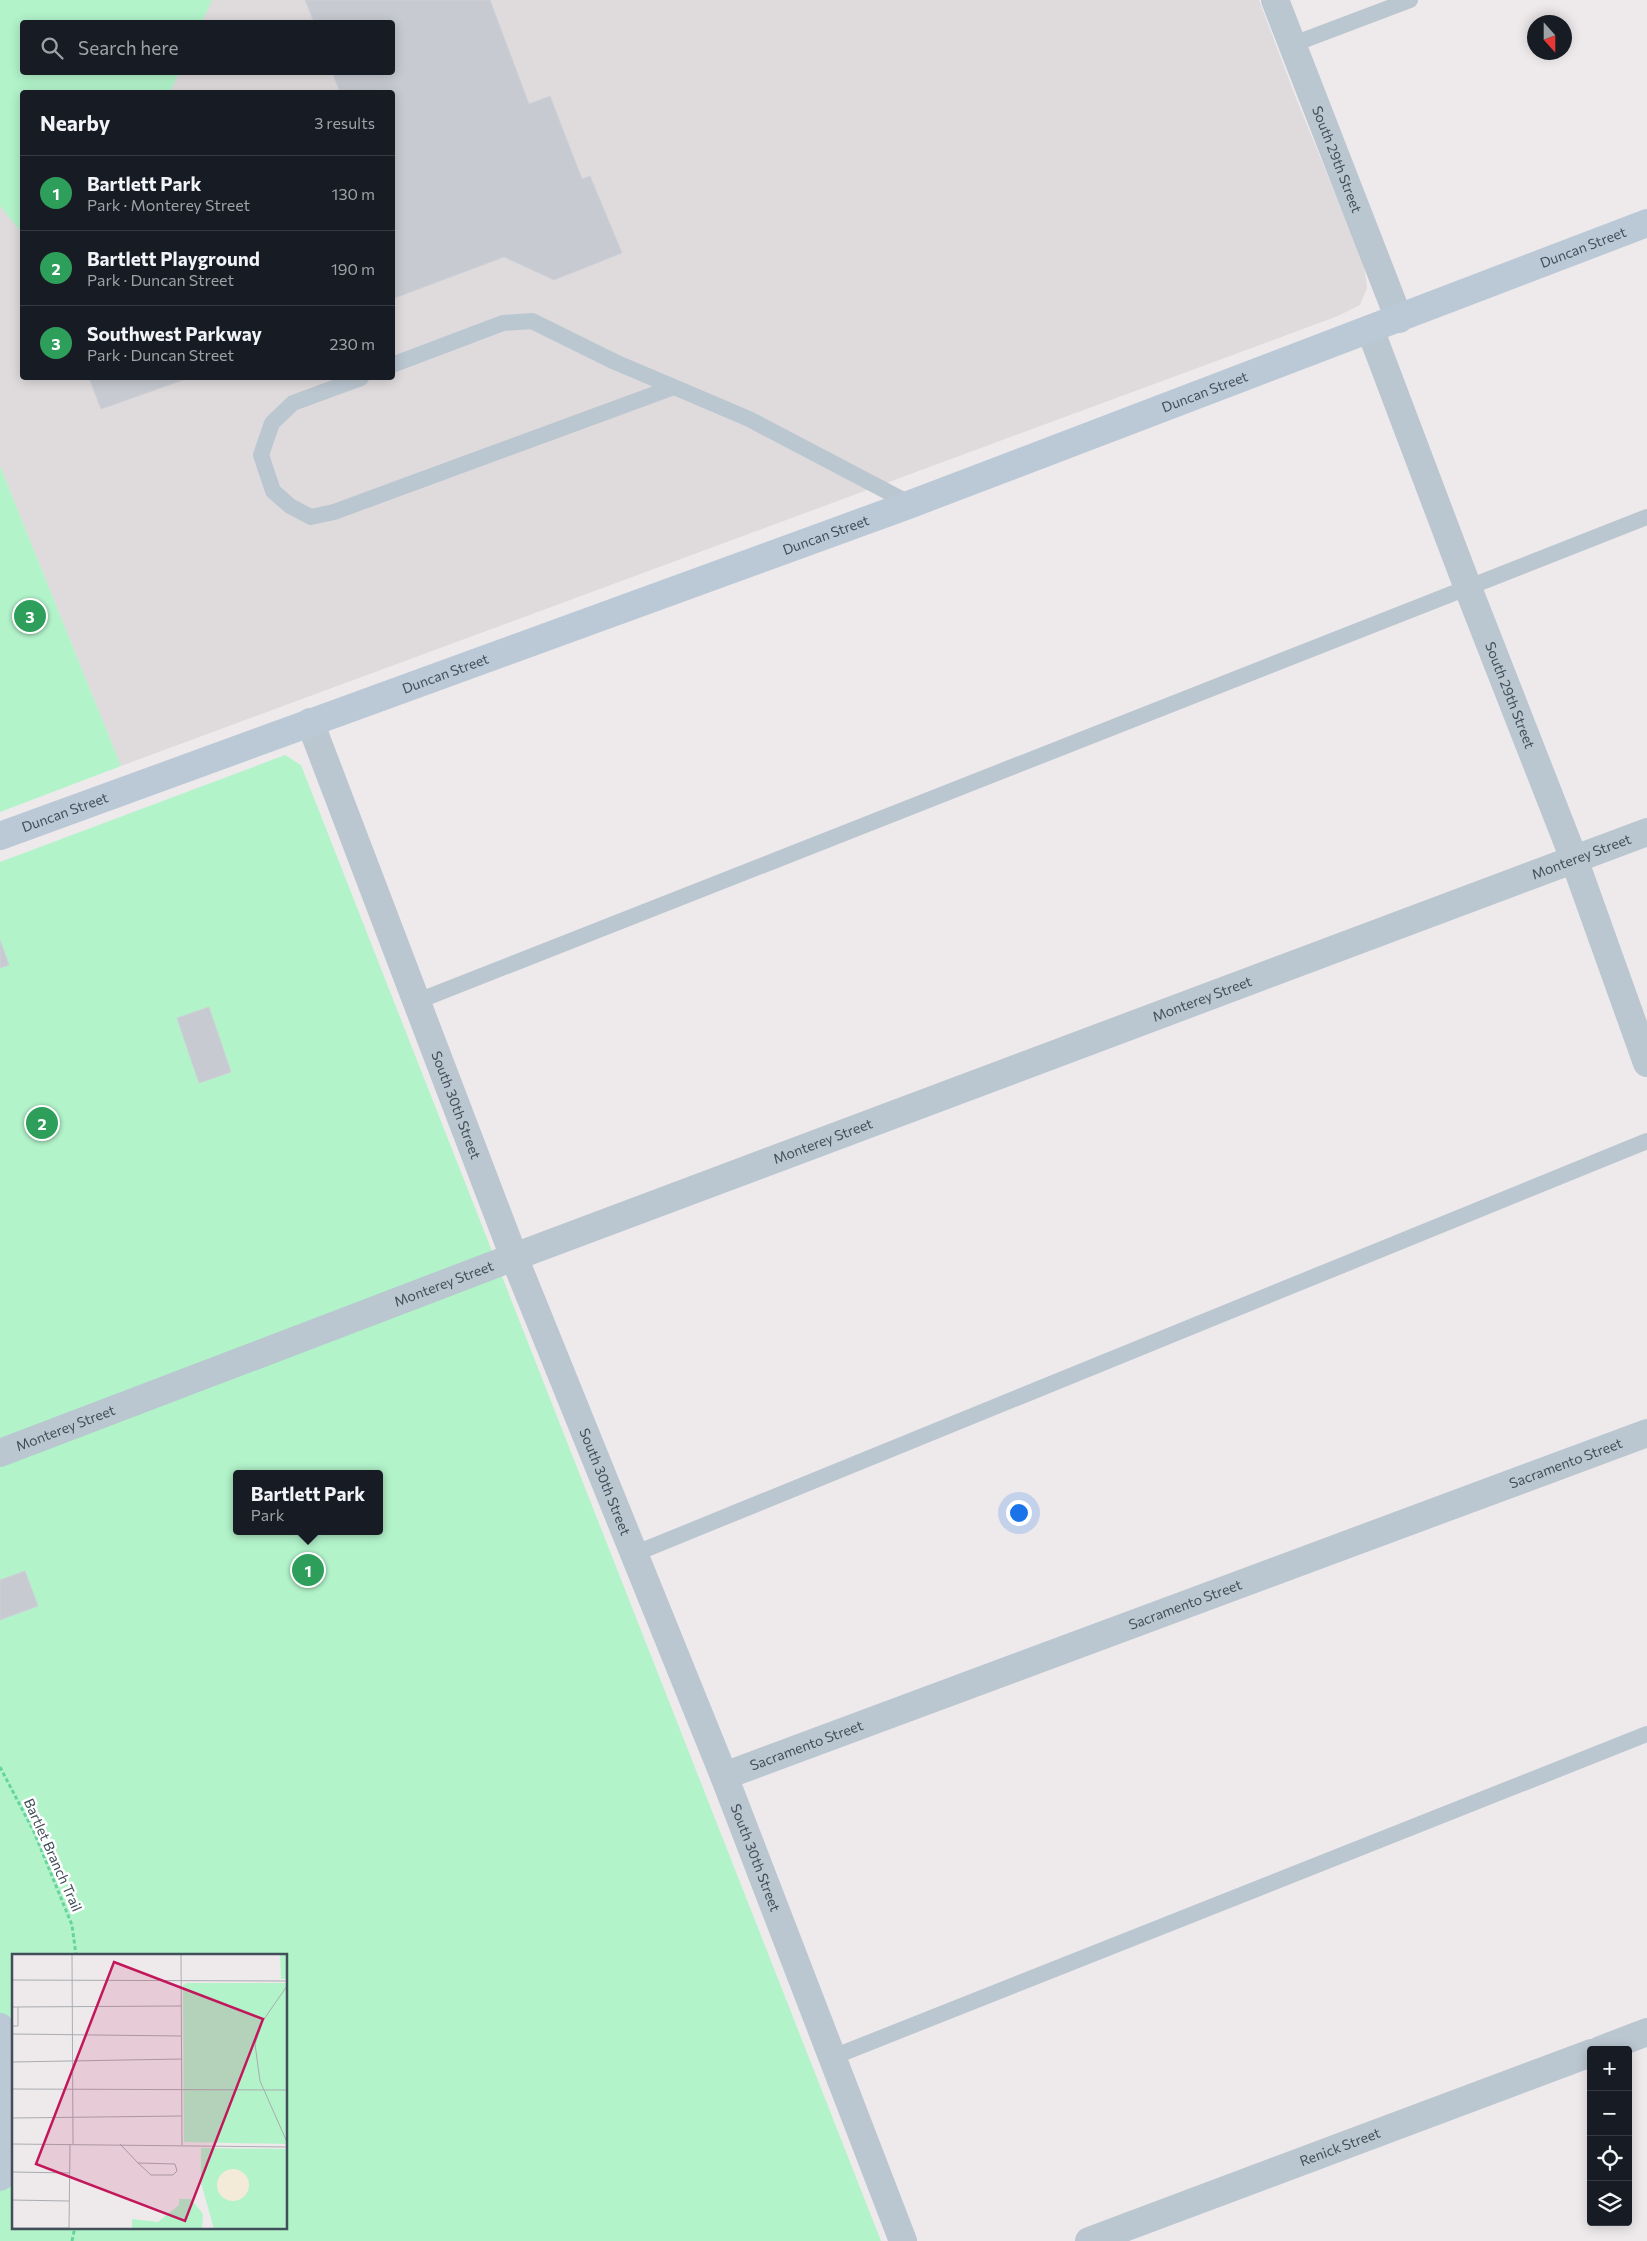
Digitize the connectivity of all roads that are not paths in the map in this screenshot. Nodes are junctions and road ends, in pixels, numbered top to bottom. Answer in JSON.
{"nodes":[{"id":1,"x":1275,"y":0,"type":"edge"},
{"id":2,"x":1410,"y":0,"type":"edge"},
{"id":3,"x":1291,"y":45,"type":"junction"},
{"id":4,"x":1647,"y":223,"type":"edge"},
{"id":5,"x":1399,"y":319,"type":"junction"},
{"id":6,"x":1370,"y":329,"type":"junction"},
{"id":7,"x":395,"y":364,"type":"edge"},
{"id":8,"x":356,"y":380,"type":"edge"},
{"id":9,"x":674,"y":387,"type":"junction"},
{"id":10,"x":911,"y":504,"type":"junction"},
{"id":11,"x":1647,"y":518,"type":"edge"},
{"id":12,"x":1468,"y":588,"type":"junction"},
{"id":13,"x":310,"y":722,"type":"junction"},
{"id":14,"x":1647,"y":832,"type":"edge"},
{"id":15,"x":0,"y":836,"type":"edge"},
{"id":16,"x":1574,"y":859,"type":"junction"},
{"id":17,"x":418,"y":1001,"type":"junction"},
{"id":18,"x":1647,"y":1063,"type":"edge"},
{"id":19,"x":1647,"y":1141,"type":"edge"},
{"id":20,"x":514,"y":1256,"type":"junction"},
{"id":21,"x":1647,"y":1433,"type":"edge"},
{"id":22,"x":0,"y":1453,"type":"edge"},
{"id":23,"x":634,"y":1554,"type":"junction"},
{"id":24,"x":1647,"y":1734,"type":"edge"},
{"id":25,"x":724,"y":1776,"type":"junction"},
{"id":26,"x":0,"y":2027,"type":"edge"},
{"id":27,"x":1647,"y":2032,"type":"edge"},
{"id":28,"x":1610,"y":2046,"type":"edge"},
{"id":29,"x":1587,"y":2054,"type":"edge"},
{"id":30,"x":833,"y":2058,"type":"junction"},
{"id":31,"x":0,"y":2177,"type":"edge"},
{"id":32,"x":903,"y":2241,"type":"edge"},
{"id":33,"x":1089,"y":2241,"type":"edge"}],
"edges":[{"from":1,"to":3,"type":"street","name":"South 29th Street"},
{"from":2,"to":3,"type":"lane"},
{"from":3,"to":5,"type":"street","name":"South 29th Street"},
{"from":4,"to":5,"type":"street","name":"Duncan Street"},
{"from":5,"to":6,"type":"street","name":"Duncan Street"},
{"from":6,"to":10,"type":"street","name":"Duncan Street"},
{"from":6,"to":12,"type":"street","name":"South 29th Street"},
{"from":7,"to":9,"type":"lane"},
{"from":8,"to":9,"type":"lane"},
{"from":9,"to":10,"type":"lane"},
{"from":10,"to":13,"type":"street","name":"Duncan Street"},
{"from":11,"to":12,"type":"lane"},
{"from":12,"to":16,"type":"street","name":"South 29th Street"},
{"from":12,"to":17,"type":"lane"},
{"from":13,"to":15,"type":"street","name":"Duncan Street"},
{"from":13,"to":17,"type":"street","name":"South 30th Street"},
{"from":14,"to":16,"type":"street","name":"Monterey Street"},
{"from":16,"to":18,"type":"street","name":"South 29th Street"},
{"from":16,"to":20,"type":"street","name":"Monterey Street"},
{"from":17,"to":20,"type":"street","name":"South 30th Street"},
{"from":19,"to":23,"type":"lane"},
{"from":20,"to":22,"type":"street","name":"Monterey Street"},
{"from":20,"to":23,"type":"street","name":"South 30th Street"},
{"from":21,"to":25,"type":"street","name":"Sacramento Street"},
{"from":23,"to":25,"type":"street","name":"South 30th Street"},
{"from":24,"to":30,"type":"lane"},
{"from":25,"to":30,"type":"street","name":"South 30th Street"},
{"from":26,"to":31,"type":"street"},
{"from":27,"to":28,"type":"street"},
{"from":29,"to":33,"type":"street","name":"Renick Street"},
{"from":30,"to":32,"type":"street","name":"South 30th Street"}]}
